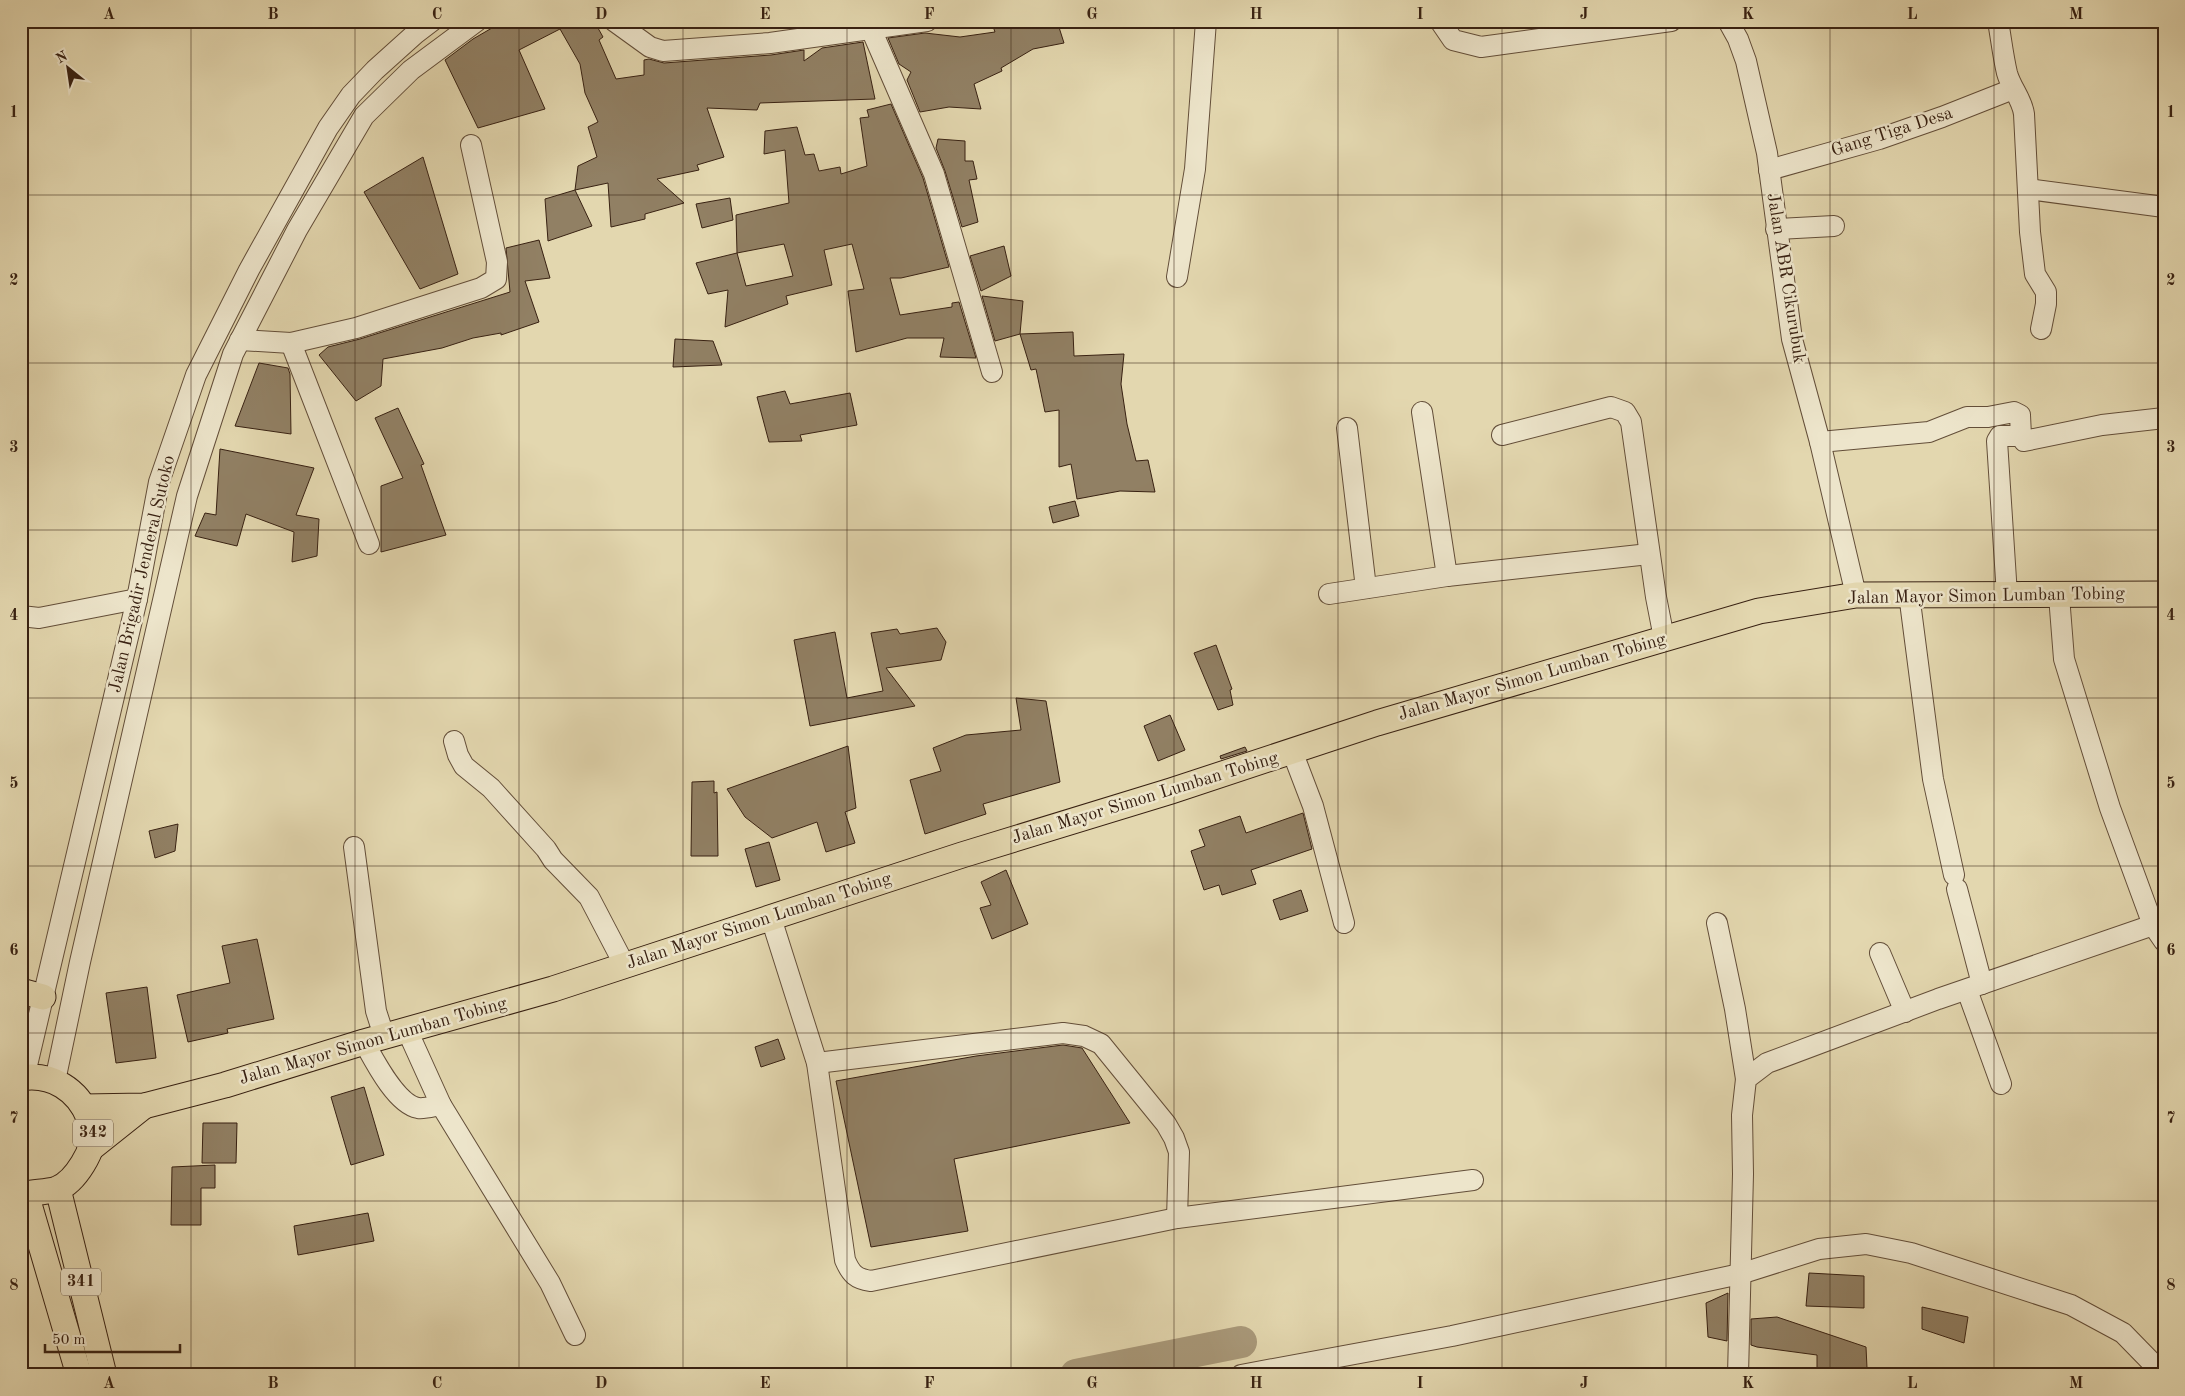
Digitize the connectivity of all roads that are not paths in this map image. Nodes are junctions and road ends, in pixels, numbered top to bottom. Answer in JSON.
{"nodes":[{"id":1,"x":432,"y":21,"type":"edge"},
{"id":2,"x":477,"y":21,"type":"edge"},
{"id":3,"x":614,"y":21,"type":"edge"},
{"id":4,"x":927,"y":21,"type":"edge"},
{"id":5,"x":1206,"y":21,"type":"edge"},
{"id":6,"x":1440,"y":21,"type":"edge"},
{"id":7,"x":1671,"y":21,"type":"edge"},
{"id":8,"x":1728,"y":21,"type":"edge"},
{"id":9,"x":1998,"y":21,"type":"edge"},
{"id":10,"x":412,"y":27,"type":"edge"},
{"id":11,"x":871,"y":29,"type":"junction"},
{"id":12,"x":2013,"y":89,"type":"junction"},
{"id":13,"x":471,"y":145,"type":"dead end"},
{"id":14,"x":1769,"y":170,"type":"junction"},
{"id":15,"x":2028,"y":189,"type":"junction"},
{"id":16,"x":2164,"y":207,"type":"edge"},
{"id":17,"x":278,"y":219,"type":"junction"},
{"id":18,"x":1834,"y":226,"type":"dead end"},
{"id":19,"x":1776,"y":229,"type":"junction"},
{"id":20,"x":297,"y":230,"type":"junction"},
{"id":21,"x":1177,"y":277,"type":"dead end"},
{"id":22,"x":2041,"y":329,"type":"dead end"},
{"id":23,"x":240,"y":340,"type":"junction"},
{"id":24,"x":291,"y":343,"type":"junction"},
{"id":25,"x":992,"y":372,"type":"dead end"},
{"id":26,"x":1422,"y":412,"type":"dead end"},
{"id":27,"x":2164,"y":418,"type":"edge"},
{"id":28,"x":1347,"y":428,"type":"dead end"},
{"id":29,"x":1502,"y":435,"type":"dead end"},
{"id":30,"x":2021,"y":436,"type":"junction"},
{"id":31,"x":1820,"y":442,"type":"junction"},
{"id":32,"x":159,"y":482,"type":"junction"},
{"id":33,"x":187,"y":496,"type":"junction"},
{"id":34,"x":369,"y":544,"type":"dead end"},
{"id":35,"x":1649,"y":554,"type":"junction"},
{"id":36,"x":1447,"y":576,"type":"junction"},
{"id":37,"x":1366,"y":588,"type":"junction"},
{"id":38,"x":1330,"y":594,"type":"dead end"},
{"id":39,"x":1909,"y":594,"type":"junction"},
{"id":40,"x":2164,"y":594,"type":"edge"},
{"id":41,"x":1856,"y":595,"type":"junction"},
{"id":42,"x":2008,"y":595,"type":"junction"},
{"id":43,"x":2059,"y":596,"type":"junction"},
{"id":44,"x":137,"y":599,"type":"junction"},
{"id":45,"x":21,"y":616,"type":"edge"},
{"id":46,"x":1664,"y":638,"type":"junction"},
{"id":47,"x":454,"y":742,"type":"dead end"},
{"id":48,"x":1292,"y":751,"type":"junction"},
{"id":49,"x":354,"y":847,"type":"dead end"},
{"id":50,"x":771,"y":918,"type":"junction"},
{"id":51,"x":1344,"y":923,"type":"dead end"},
{"id":52,"x":1717,"y":923,"type":"dead end"},
{"id":53,"x":2153,"y":924,"type":"junction"},
{"id":54,"x":2164,"y":941,"type":"edge"},
{"id":55,"x":1880,"y":953,"type":"dead end"},
{"id":56,"x":624,"y":964,"type":"junction"},
{"id":57,"x":1975,"y":987,"type":"junction"},
{"id":58,"x":32,"y":994,"type":"edge"},
{"id":59,"x":1905,"y":1012,"type":"junction"},
{"id":60,"x":385,"y":1036,"type":"junction"},
{"id":61,"x":817,"y":1063,"type":"junction"},
{"id":62,"x":23,"y":1078,"type":"edge"},
{"id":63,"x":1746,"y":1079,"type":"junction"},
{"id":64,"x":55,"y":1081,"type":"junction"},
{"id":65,"x":2001,"y":1084,"type":"dead end"},
{"id":66,"x":441,"y":1105,"type":"junction"},
{"id":67,"x":144,"y":1106,"type":"junction"},
{"id":68,"x":84,"y":1107,"type":"junction"},
{"id":69,"x":90,"y":1149,"type":"junction"},
{"id":70,"x":1473,"y":1180,"type":"dead end"},
{"id":71,"x":58,"y":1189,"type":"junction"},
{"id":72,"x":24,"y":1193,"type":"edge"},
{"id":73,"x":1177,"y":1218,"type":"junction"},
{"id":74,"x":1740,"y":1274,"type":"junction"},
{"id":75,"x":575,"y":1335,"type":"dead end"},
{"id":76,"x":79,"y":1375,"type":"edge"},
{"id":77,"x":104,"y":1375,"type":"edge"},
{"id":78,"x":1241,"y":1375,"type":"edge"},
{"id":79,"x":1738,"y":1375,"type":"edge"},
{"id":80,"x":2164,"y":1375,"type":"edge"}],
"edges":[{"from":1,"to":10,"type":"street","name":"Jalan Brigadir Jenderal Sutoko"},
{"from":2,"to":20,"type":"street"},
{"from":3,"to":11,"type":"street"},
{"from":4,"to":11,"type":"street"},
{"from":5,"to":21,"type":"street"},
{"from":6,"to":7,"type":"street"},
{"from":8,"to":14,"type":"street","name":"Jalan ABR Cikurubuk"},
{"from":9,"to":12,"type":"street"},
{"from":10,"to":17,"type":"street","name":"Jalan Brigadir Jenderal Sutoko"},
{"from":11,"to":25,"type":"street"},
{"from":12,"to":14,"type":"street","name":"Gang Tiga Desa"},
{"from":12,"to":15,"type":"street"},
{"from":13,"to":24,"type":"street"},
{"from":14,"to":19,"type":"street","name":"Jalan ABR Cikurubuk"},
{"from":15,"to":16,"type":"street"},
{"from":15,"to":22,"type":"street"},
{"from":17,"to":20,"type":"street"},
{"from":17,"to":32,"type":"street","name":"Jalan Brigadir Jenderal Sutoko"},
{"from":18,"to":19,"type":"street"},
{"from":19,"to":31,"type":"street","name":"Jalan ABR Cikurubuk"},
{"from":20,"to":23,"type":"street"},
{"from":23,"to":24,"type":"street"},
{"from":23,"to":33,"type":"street"},
{"from":24,"to":34,"type":"street"},
{"from":26,"to":36,"type":"street"},
{"from":27,"to":30,"type":"street"},
{"from":28,"to":37,"type":"street"},
{"from":29,"to":35,"type":"street"},
{"from":30,"to":31,"type":"street"},
{"from":30,"to":42,"type":"street"},
{"from":31,"to":41,"type":"street","name":"Jalan ABR Cikurubuk"},
{"from":32,"to":33,"type":"street"},
{"from":32,"to":44,"type":"street","name":"Jalan Brigadir Jenderal Sutoko"},
{"from":33,"to":64,"type":"street"},
{"from":35,"to":36,"type":"street"},
{"from":35,"to":46,"type":"street"},
{"from":36,"to":37,"type":"street"},
{"from":37,"to":38,"type":"street"},
{"from":39,"to":41,"type":"main road","name":"Jalan Mayor Simon Lumban Tobing"},
{"from":39,"to":42,"type":"main road","name":"Jalan Mayor Simon Lumban Tobing"},
{"from":39,"to":57,"type":"street"},
{"from":40,"to":43,"type":"main road","name":"Jalan Mayor Simon Lumban Tobing"},
{"from":41,"to":46,"type":"main road","name":"Jalan Mayor Simon Lumban Tobing"},
{"from":42,"to":43,"type":"main road","name":"Jalan Mayor Simon Lumban Tobing"},
{"from":43,"to":53,"type":"street"},
{"from":44,"to":45,"type":"street"},
{"from":44,"to":58,"type":"street","name":"Jalan Brigadir Jenderal Sutoko"},
{"from":46,"to":48,"type":"main road","name":"Jalan Mayor Simon Lumban Tobing"},
{"from":47,"to":56,"type":"street"},
{"from":48,"to":50,"type":"main road","name":"Jalan Mayor Simon Lumban Tobing"},
{"from":48,"to":51,"type":"street"},
{"from":49,"to":60,"type":"street"},
{"from":50,"to":56,"type":"main road","name":"Jalan Mayor Simon Lumban Tobing"},
{"from":50,"to":61,"type":"street"},
{"from":52,"to":63,"type":"street"},
{"from":53,"to":54,"type":"street"},
{"from":53,"to":57,"type":"street"},
{"from":55,"to":59,"type":"street"},
{"from":56,"to":60,"type":"main road","name":"Jalan Mayor Simon Lumban Tobing"},
{"from":57,"to":59,"type":"street"},
{"from":57,"to":65,"type":"street"},
{"from":58,"to":62,"type":"street","name":"Jalan Brigadir Jenderal Sutoko"},
{"from":59,"to":63,"type":"street"},
{"from":60,"to":66,"type":"street"},
{"from":60,"to":66,"type":"street"},
{"from":60,"to":67,"type":"main road","name":"Jalan Mayor Simon Lumban Tobing"},
{"from":61,"to":73,"type":"street"},
{"from":61,"to":73,"type":"street"},
{"from":62,"to":64,"type":"main road","number":"342"},
{"from":63,"to":74,"type":"street"},
{"from":64,"to":68,"type":"main road","number":"342"},
{"from":66,"to":75,"type":"street"},
{"from":67,"to":68,"type":"main road","name":"Jalan Mayor Simon Lumban Tobing"},
{"from":67,"to":69,"type":"main road","name":"Jalan Mayor Simon Lumban Tobing"},
{"from":68,"to":69,"type":"main road","number":"342"},
{"from":69,"to":71,"type":"main road","number":"342"},
{"from":70,"to":73,"type":"street"},
{"from":71,"to":72,"type":"main road","number":"342"},
{"from":71,"to":77,"type":"main road","number":"341"},
{"from":72,"to":76,"type":"main road","number":"341"},
{"from":74,"to":78,"type":"street"},
{"from":74,"to":79,"type":"street"},
{"from":74,"to":80,"type":"street"}]}
